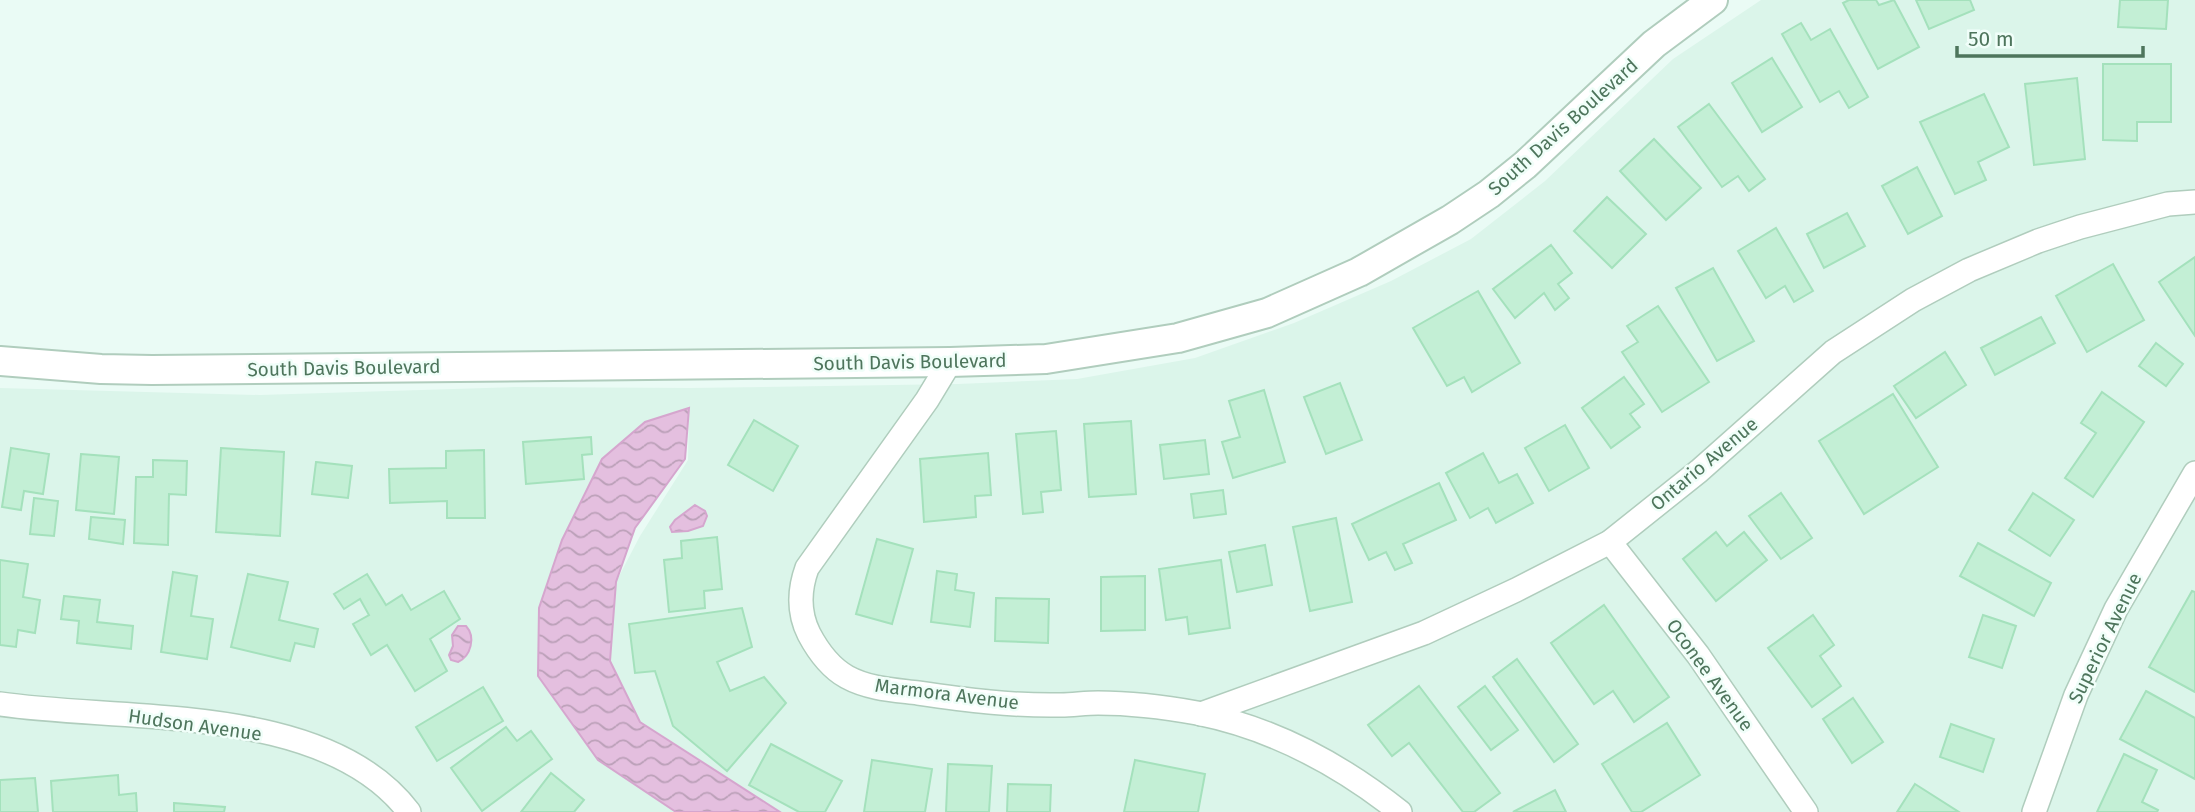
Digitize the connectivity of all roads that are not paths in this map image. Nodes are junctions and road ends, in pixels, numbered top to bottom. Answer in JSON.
{"nodes":[{"id":1,"x":1713,"y":0,"type":"edge"},
{"id":2,"x":2195,"y":202,"type":"edge"},
{"id":3,"x":0,"y":361,"type":"edge"},
{"id":4,"x":950,"y":362,"type":"junction"},
{"id":5,"x":2195,"y":473,"type":"edge"},
{"id":6,"x":1610,"y":542,"type":"junction"},
{"id":7,"x":0,"y":704,"type":"edge"},
{"id":8,"x":1201,"y":714,"type":"junction"},
{"id":9,"x":409,"y":812,"type":"edge"},
{"id":10,"x":1400,"y":812,"type":"edge"},
{"id":11,"x":1806,"y":812,"type":"edge"},
{"id":12,"x":2034,"y":812,"type":"edge"}],
"edges":[{"from":1,"to":4,"type":"street","name":"South Davis Boulevard"},
{"from":2,"to":6,"type":"street","name":"Ontario Avenue"},
{"from":3,"to":4,"type":"street","name":"South Davis Boulevard"},
{"from":4,"to":8,"type":"street","name":"Marmora Avenue"},
{"from":5,"to":12,"type":"street","name":"Superior Avenue"},
{"from":6,"to":8,"type":"street","name":"Ontario Avenue"},
{"from":6,"to":11,"type":"street","name":"Oconee Avenue"},
{"from":7,"to":9,"type":"street","name":"Hudson Avenue"},
{"from":8,"to":10,"type":"street","name":"Marmora Avenue"}]}
